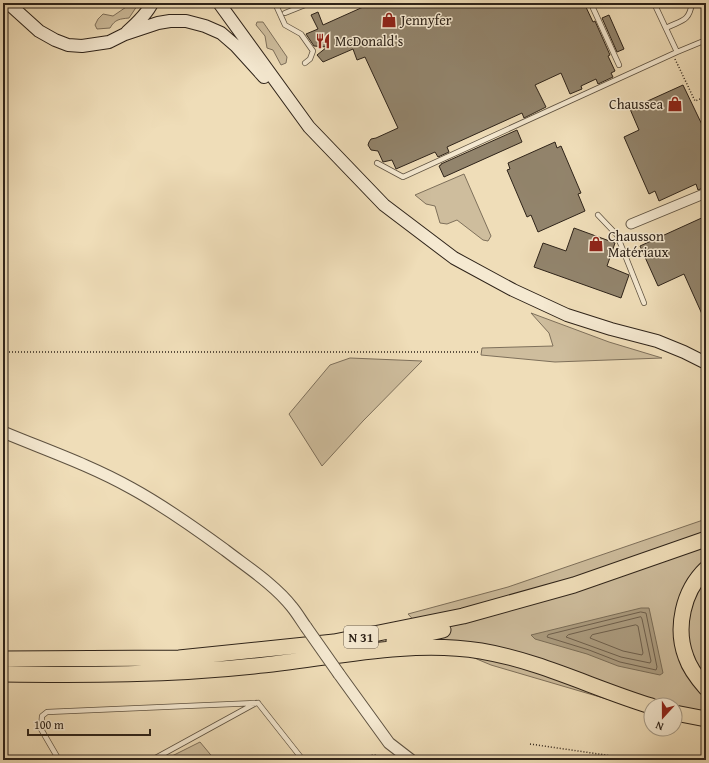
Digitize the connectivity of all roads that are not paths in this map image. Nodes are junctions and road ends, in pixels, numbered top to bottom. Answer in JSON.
{"nodes":[{"id":1,"x":8,"y":3,"type":"edge"},
{"id":2,"x":152,"y":3,"type":"edge"},
{"id":3,"x":219,"y":3,"type":"edge"},
{"id":4,"x":275,"y":3,"type":"edge"},
{"id":5,"x":310,"y":3,"type":"edge"},
{"id":6,"x":654,"y":3,"type":"edge"},
{"id":7,"x":692,"y":3,"type":"edge"},
{"id":8,"x":593,"y":8,"type":"dead end"},
{"id":9,"x":286,"y":13,"type":"dead end"},
{"id":10,"x":666,"y":28,"type":"junction"},
{"id":11,"x":125,"y":34,"type":"junction"},
{"id":12,"x":706,"y":40,"type":"edge"},
{"id":13,"x":675,"y":53,"type":"junction"},
{"id":14,"x":305,"y":63,"type":"dead end"},
{"id":15,"x":619,"y":65,"type":"dead end"},
{"id":16,"x":309,"y":127,"type":"junction"},
{"id":17,"x":377,"y":163,"type":"dead end"},
{"id":18,"x":706,"y":193,"type":"edge"},
{"id":19,"x":598,"y":215,"type":"dead end"},
{"id":20,"x":631,"y":224,"type":"dead end"},
{"id":21,"x":644,"y":302,"type":"dead end"},
{"id":22,"x":706,"y":363,"type":"edge"},
{"id":23,"x":3,"y":432,"type":"edge"},
{"id":24,"x":706,"y":539,"type":"edge"},
{"id":25,"x":706,"y":550,"type":"edge"},
{"id":26,"x":706,"y":569,"type":"edge"},
{"id":27,"x":3,"y":659,"type":"edge"},
{"id":28,"x":253,"y":666,"type":"junction"},
{"id":29,"x":3,"y":674,"type":"edge"},
{"id":30,"x":706,"y":688,"type":"edge"},
{"id":31,"x":258,"y":702,"type":"junction"},
{"id":32,"x":643,"y":703,"type":"edge"},
{"id":33,"x":683,"y":715,"type":"edge"},
{"id":34,"x":706,"y":719,"type":"edge"},
{"id":35,"x":59,"y":760,"type":"edge"},
{"id":36,"x":152,"y":760,"type":"edge"},
{"id":37,"x":303,"y":760,"type":"edge"},
{"id":38,"x":411,"y":760,"type":"edge"}],
"edges":[{"from":1,"to":11,"type":"main road"},
{"from":2,"to":11,"type":"main road"},
{"from":3,"to":16,"type":"main road"},
{"from":4,"to":14,"type":"lane"},
{"from":5,"to":9,"type":"lane"},
{"from":6,"to":10,"type":"lane"},
{"from":7,"to":10,"type":"lane"},
{"from":8,"to":15,"type":"lane"},
{"from":10,"to":13,"type":"lane"},
{"from":11,"to":16,"type":"main road"},
{"from":12,"to":13,"type":"lane"},
{"from":13,"to":17,"type":"lane"},
{"from":16,"to":22,"type":"main road"},
{"from":18,"to":20,"type":"street"},
{"from":19,"to":21,"type":"lane"},
{"from":23,"to":38,"type":"street","bridge":true},
{"from":24,"to":27,"type":"highway","number":"N 31"},
{"from":25,"to":28,"type":"highway","number":"N 31"},
{"from":26,"to":30,"type":"highway"},
{"from":28,"to":29,"type":"highway","number":"N 31"},
{"from":28,"to":32,"type":"highway"},
{"from":31,"to":35,"type":"lane"},
{"from":31,"to":36,"type":"lane"},
{"from":31,"to":37,"type":"lane"},
{"from":33,"to":34,"type":"highway"}]}
